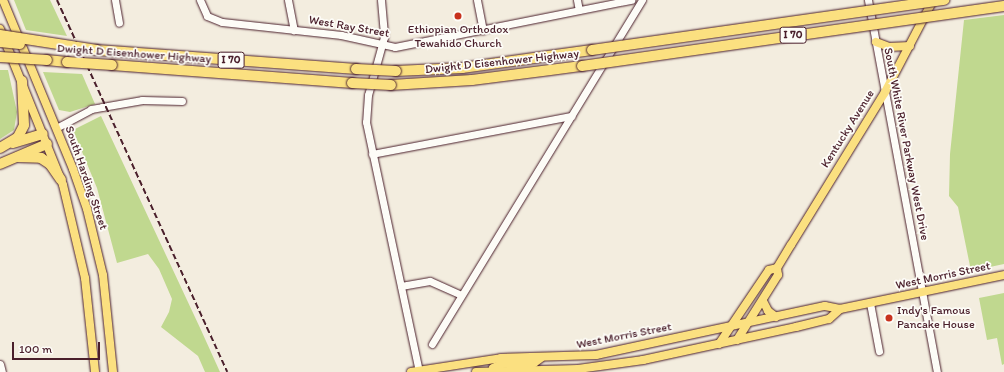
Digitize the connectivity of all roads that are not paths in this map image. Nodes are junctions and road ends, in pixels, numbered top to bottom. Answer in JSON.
{"nodes":[{"id":1,"x":3,"y":0,"type":"edge"},
{"id":2,"x":115,"y":0,"type":"edge"},
{"id":3,"x":200,"y":0,"type":"edge"},
{"id":4,"x":288,"y":0,"type":"edge"},
{"id":5,"x":381,"y":0,"type":"edge"},
{"id":6,"x":477,"y":0,"type":"edge"},
{"id":7,"x":577,"y":0,"type":"edge"},
{"id":8,"x":631,"y":0,"type":"edge"},
{"id":9,"x":642,"y":0,"type":"edge"},
{"id":10,"x":868,"y":0,"type":"edge"},
{"id":11,"x":934,"y":0,"type":"edge"},
{"id":12,"x":944,"y":0,"type":"edge"},
{"id":13,"x":1004,"y":6,"type":"edge"},
{"id":14,"x":579,"y":10,"type":"junction"},
{"id":15,"x":119,"y":23,"type":"dead end"},
{"id":16,"x":0,"y":29,"type":"edge"},
{"id":17,"x":294,"y":30,"type":"junction"},
{"id":18,"x":483,"y":30,"type":"junction"},
{"id":19,"x":0,"y":35,"type":"edge"},
{"id":20,"x":0,"y":42,"type":"edge"},
{"id":21,"x":876,"y":42,"type":"junction"},
{"id":22,"x":382,"y":45,"type":"junction"},
{"id":23,"x":910,"y":46,"type":"junction"},
{"id":24,"x":102,"y":50,"type":"junction"},
{"id":25,"x":0,"y":57,"type":"edge"},
{"id":26,"x":47,"y":60,"type":"junction"},
{"id":27,"x":0,"y":62,"type":"edge"},
{"id":28,"x":22,"y":81,"type":"junction"},
{"id":29,"x":885,"y":92,"type":"junction"},
{"id":30,"x":182,"y":101,"type":"dead end"},
{"id":31,"x":571,"y":116,"type":"junction"},
{"id":32,"x":56,"y":128,"type":"junction"},
{"id":33,"x":43,"y":134,"type":"junction"},
{"id":34,"x":47,"y":144,"type":"junction"},
{"id":35,"x":3,"y":146,"type":"edge"},
{"id":36,"x":372,"y":154,"type":"junction"},
{"id":37,"x":18,"y":156,"type":"junction"},
{"id":38,"x":0,"y":164,"type":"edge"},
{"id":39,"x":61,"y":180,"type":"junction"},
{"id":40,"x":776,"y":268,"type":"junction"},
{"id":41,"x":1004,"y":275,"type":"edge"},
{"id":42,"x":400,"y":286,"type":"junction"},
{"id":43,"x":923,"y":292,"type":"junction"},
{"id":44,"x":461,"y":295,"type":"junction"},
{"id":45,"x":763,"y":301,"type":"junction"},
{"id":46,"x":870,"y":303,"type":"junction"},
{"id":47,"x":840,"y":309,"type":"junction"},
{"id":48,"x":776,"y":317,"type":"junction"},
{"id":49,"x":749,"y":323,"type":"junction"},
{"id":50,"x":732,"y":326,"type":"junction"},
{"id":51,"x":737,"y":340,"type":"junction"},
{"id":52,"x":432,"y":344,"type":"dead end"},
{"id":53,"x":718,"y":344,"type":"junction"},
{"id":54,"x":879,"y":351,"type":"dead end"},
{"id":55,"x":615,"y":352,"type":"junction"},
{"id":56,"x":541,"y":358,"type":"junction"},
{"id":57,"x":0,"y":364,"type":"edge"},
{"id":58,"x":553,"y":369,"type":"junction"},
{"id":59,"x":489,"y":371,"type":"junction"},
{"id":60,"x":2,"y":372,"type":"edge"},
{"id":61,"x":95,"y":372,"type":"edge"},
{"id":62,"x":113,"y":372,"type":"edge"},
{"id":63,"x":416,"y":372,"type":"edge"},
{"id":64,"x":476,"y":372,"type":"edge"},
{"id":65,"x":937,"y":372,"type":"edge"}],
"edges":[{"from":1,"to":32,"type":"main road","name":"South Harding Street"},
{"from":2,"to":15,"type":"street"},
{"from":3,"to":17,"type":"street","name":"West Ray Street"},
{"from":4,"to":17,"type":"street"},
{"from":5,"to":22,"type":"street"},
{"from":6,"to":18,"type":"street"},
{"from":7,"to":14,"type":"street"},
{"from":8,"to":14,"type":"street","name":"West Ray Street"},
{"from":9,"to":31,"type":"street"},
{"from":10,"to":21,"type":"street","name":"South White River Parkway West Drive"},
{"from":11,"to":23,"type":"main road","name":"Kentucky Avenue"},
{"from":12,"to":24,"type":"highway","name":"Dwight D Eisenhower Highway","number":"I 70","bridge":true},
{"from":13,"to":26,"type":"highway","name":"Dwight D Eisenhower Highway","number":"I 70","bridge":true},
{"from":14,"to":18,"type":"street","name":"West Ray Street"},
{"from":16,"to":28,"type":"main road","name":"South Harding Street"},
{"from":17,"to":22,"type":"street","name":"West Ray Street"},
{"from":18,"to":22,"type":"street","name":"West Ray Street"},
{"from":19,"to":24,"type":"highway","bridge":true},
{"from":20,"to":24,"type":"highway","name":"Dwight D Eisenhower Highway","number":"I 70","bridge":true},
{"from":21,"to":23,"type":"main road"},
{"from":21,"to":29,"type":"street","name":"South White River Parkway West Drive"},
{"from":22,"to":36,"type":"street"},
{"from":23,"to":29,"type":"main road","name":"Kentucky Avenue"},
{"from":25,"to":26,"type":"highway","name":"Dwight D Eisenhower Highway","number":"I 70","bridge":true},
{"from":26,"to":27,"type":"highway","bridge":true},
{"from":28,"to":33,"type":"main road","name":"South Harding Street"},
{"from":28,"to":35,"type":"highway"},
{"from":29,"to":40,"type":"main road","name":"Kentucky Avenue"},
{"from":29,"to":43,"type":"street","name":"South White River Parkway West Drive"},
{"from":30,"to":32,"type":"street"},
{"from":31,"to":36,"type":"street"},
{"from":31,"to":44,"type":"street"},
{"from":32,"to":33,"type":"main road"},
{"from":32,"to":34,"type":"main road"},
{"from":32,"to":62,"type":"main road","name":"South Harding Street"},
{"from":33,"to":34,"type":"main road","name":"South Harding Street"},
{"from":33,"to":35,"type":"highway"},
{"from":34,"to":37,"type":"highway"},
{"from":34,"to":39,"type":"main road","name":"South Harding Street"},
{"from":36,"to":42,"type":"street"},
{"from":37,"to":38,"type":"highway"},
{"from":37,"to":39,"type":"highway"},
{"from":39,"to":61,"type":"main road","name":"South Harding Street"},
{"from":40,"to":45,"type":"main road","name":"Kentucky Avenue"},
{"from":40,"to":50,"type":"main road","name":"Kentucky Avenue"},
{"from":41,"to":43,"type":"main road","name":"West Morris Street"},
{"from":42,"to":44,"type":"street"},
{"from":42,"to":63,"type":"street"},
{"from":43,"to":46,"type":"main road","name":"West Morris Street"},
{"from":43,"to":65,"type":"street","name":"South White River Parkway West Drive"},
{"from":44,"to":52,"type":"street"},
{"from":45,"to":48,"type":"main road"},
{"from":45,"to":49,"type":"main road","name":"Kentucky Avenue"},
{"from":46,"to":47,"type":"main road","name":"West Morris Street"},
{"from":46,"to":54,"type":"street"},
{"from":47,"to":48,"type":"main road","name":"West Morris Street"},
{"from":47,"to":51,"type":"main road","name":"West Morris Street"},
{"from":48,"to":49,"type":"main road","name":"West Morris Street"},
{"from":49,"to":50,"type":"main road","name":"West Morris Street"},
{"from":49,"to":51,"type":"main road","name":"Kentucky Avenue"},
{"from":50,"to":53,"type":"main road","name":"Kentucky Avenue"},
{"from":50,"to":55,"type":"main road","name":"West Morris Street"},
{"from":51,"to":53,"type":"main road","name":"West Morris Street"},
{"from":53,"to":58,"type":"main road","name":"West Morris Street"},
{"from":55,"to":56,"type":"main road","name":"West Morris Street"},
{"from":55,"to":58,"type":"main road"},
{"from":56,"to":59,"type":"main road"},
{"from":56,"to":63,"type":"main road","name":"West Morris Street"},
{"from":57,"to":60,"type":"street"},
{"from":58,"to":59,"type":"main road","name":"West Morris Street"},
{"from":59,"to":64,"type":"main road","name":"West Morris Street"}]}
